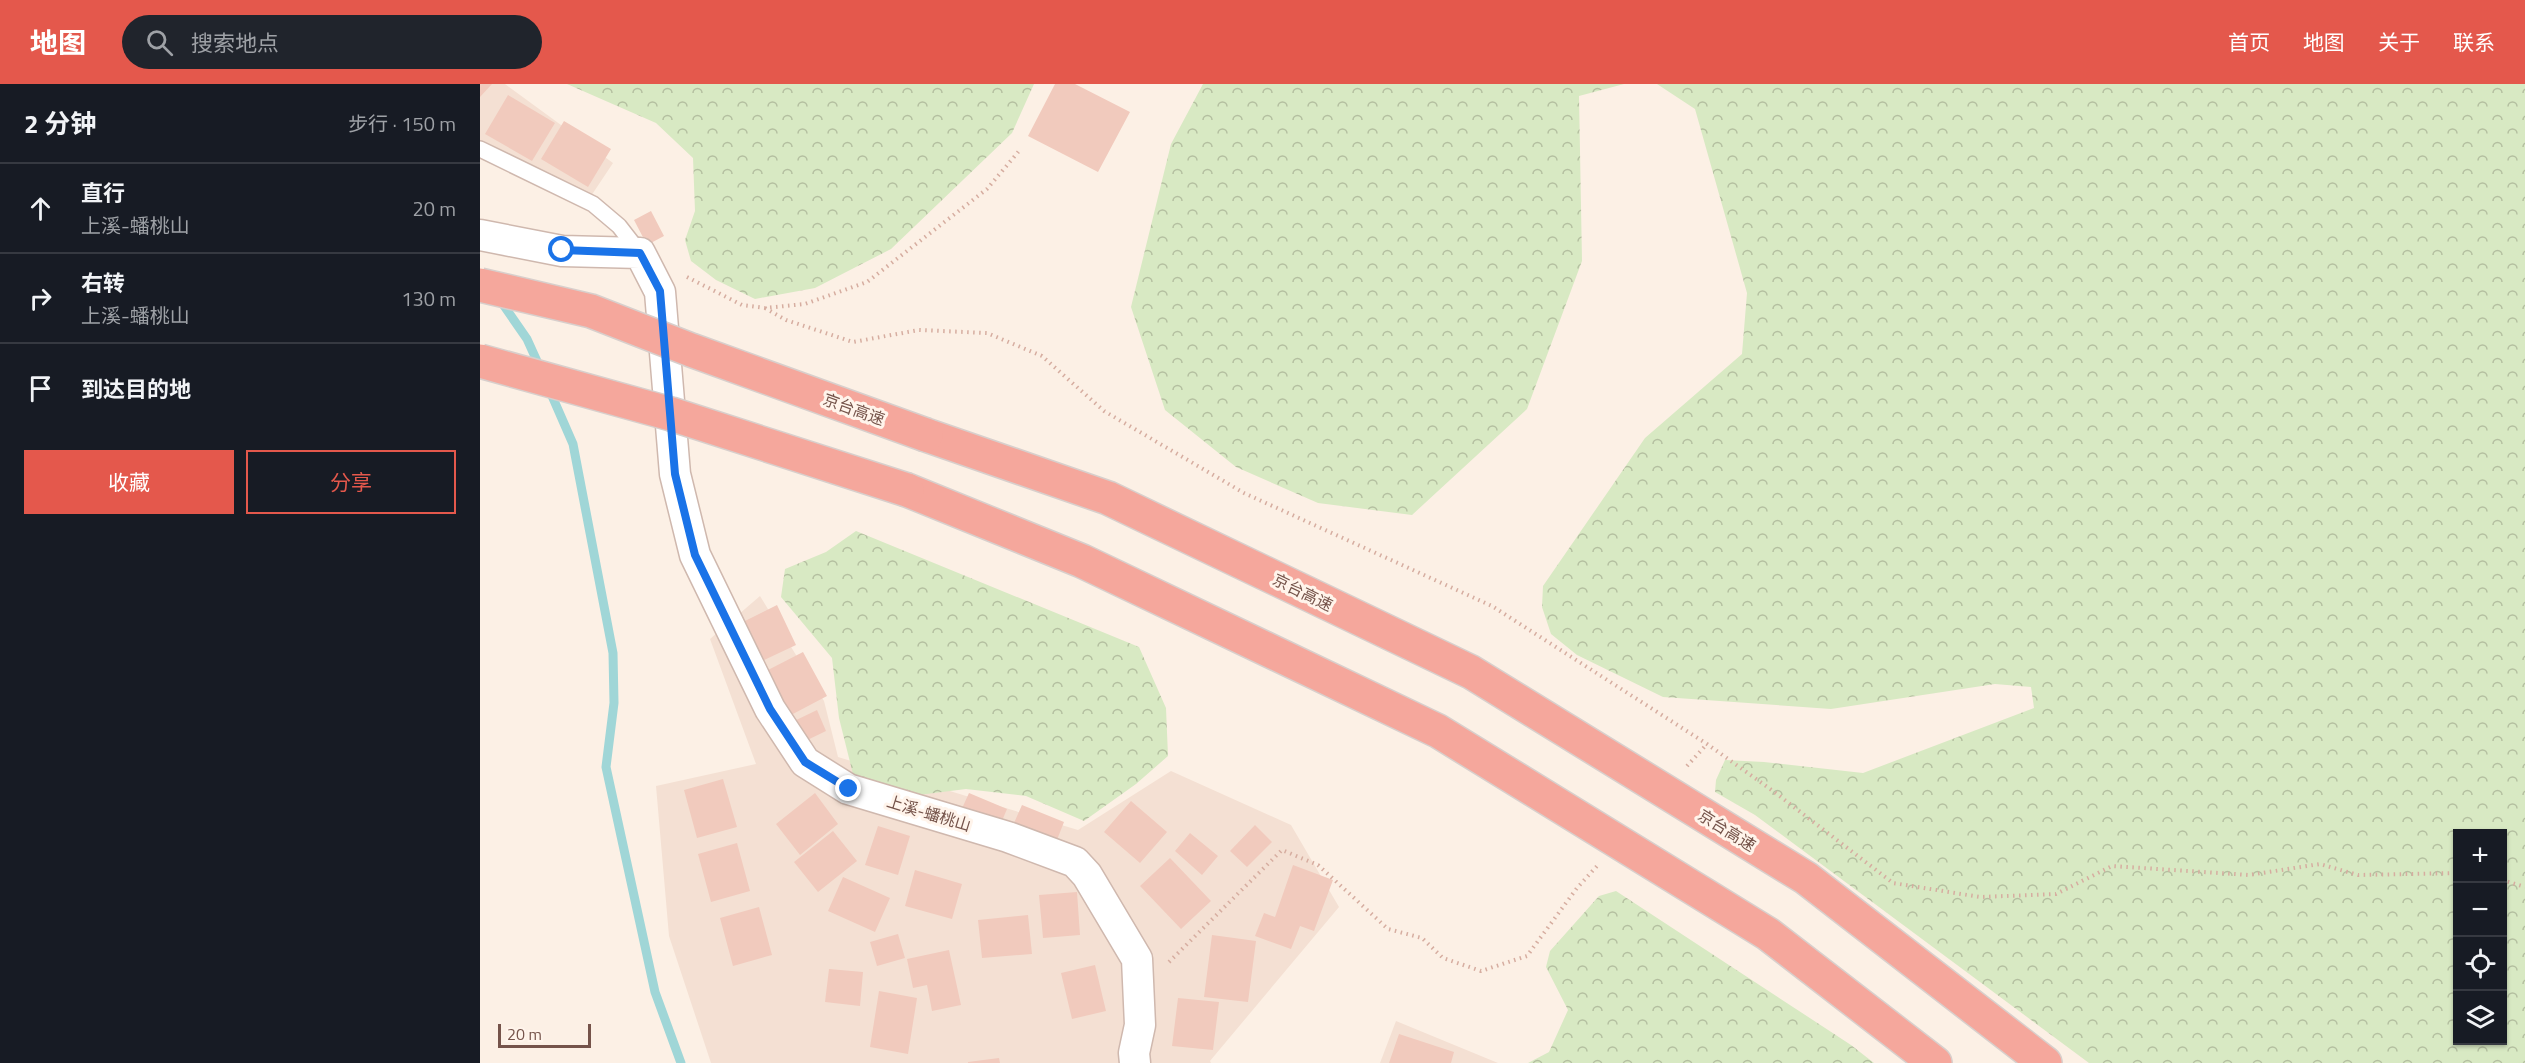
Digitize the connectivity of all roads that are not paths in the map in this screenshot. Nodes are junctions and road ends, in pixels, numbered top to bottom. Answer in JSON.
{"nodes":[{"id":1,"x":480,"y":149,"type":"edge"},
{"id":2,"x":480,"y":235,"type":"edge"},
{"id":3,"x":640,"y":253,"type":"junction"},
{"id":4,"x":480,"y":273,"type":"edge"},
{"id":5,"x":480,"y":285,"type":"edge"},
{"id":6,"x":591,"y":311,"type":"junction"},
{"id":7,"x":480,"y":361,"type":"edge"},
{"id":8,"x":480,"y":382,"type":"edge"},
{"id":9,"x":670,"y":414,"type":"junction"},
{"id":10,"x":1135,"y":1063,"type":"edge"},
{"id":11,"x":1935,"y":1063,"type":"edge"},
{"id":12,"x":2045,"y":1063,"type":"edge"}],
"edges":[{"from":1,"to":3,"type":"lane"},
{"from":2,"to":3,"type":"street"},
{"from":3,"to":10,"type":"street","name":"上溪-蟠桃山"},
{"from":4,"to":6,"type":"highway","bridge":true},
{"from":5,"to":6,"type":"highway","name":"京台高速","bridge":true},
{"from":6,"to":12,"type":"highway","name":"京台高速","bridge":true},
{"from":7,"to":9,"type":"highway","bridge":true},
{"from":8,"to":9,"type":"highway","bridge":true},
{"from":9,"to":11,"type":"highway","bridge":true}]}
